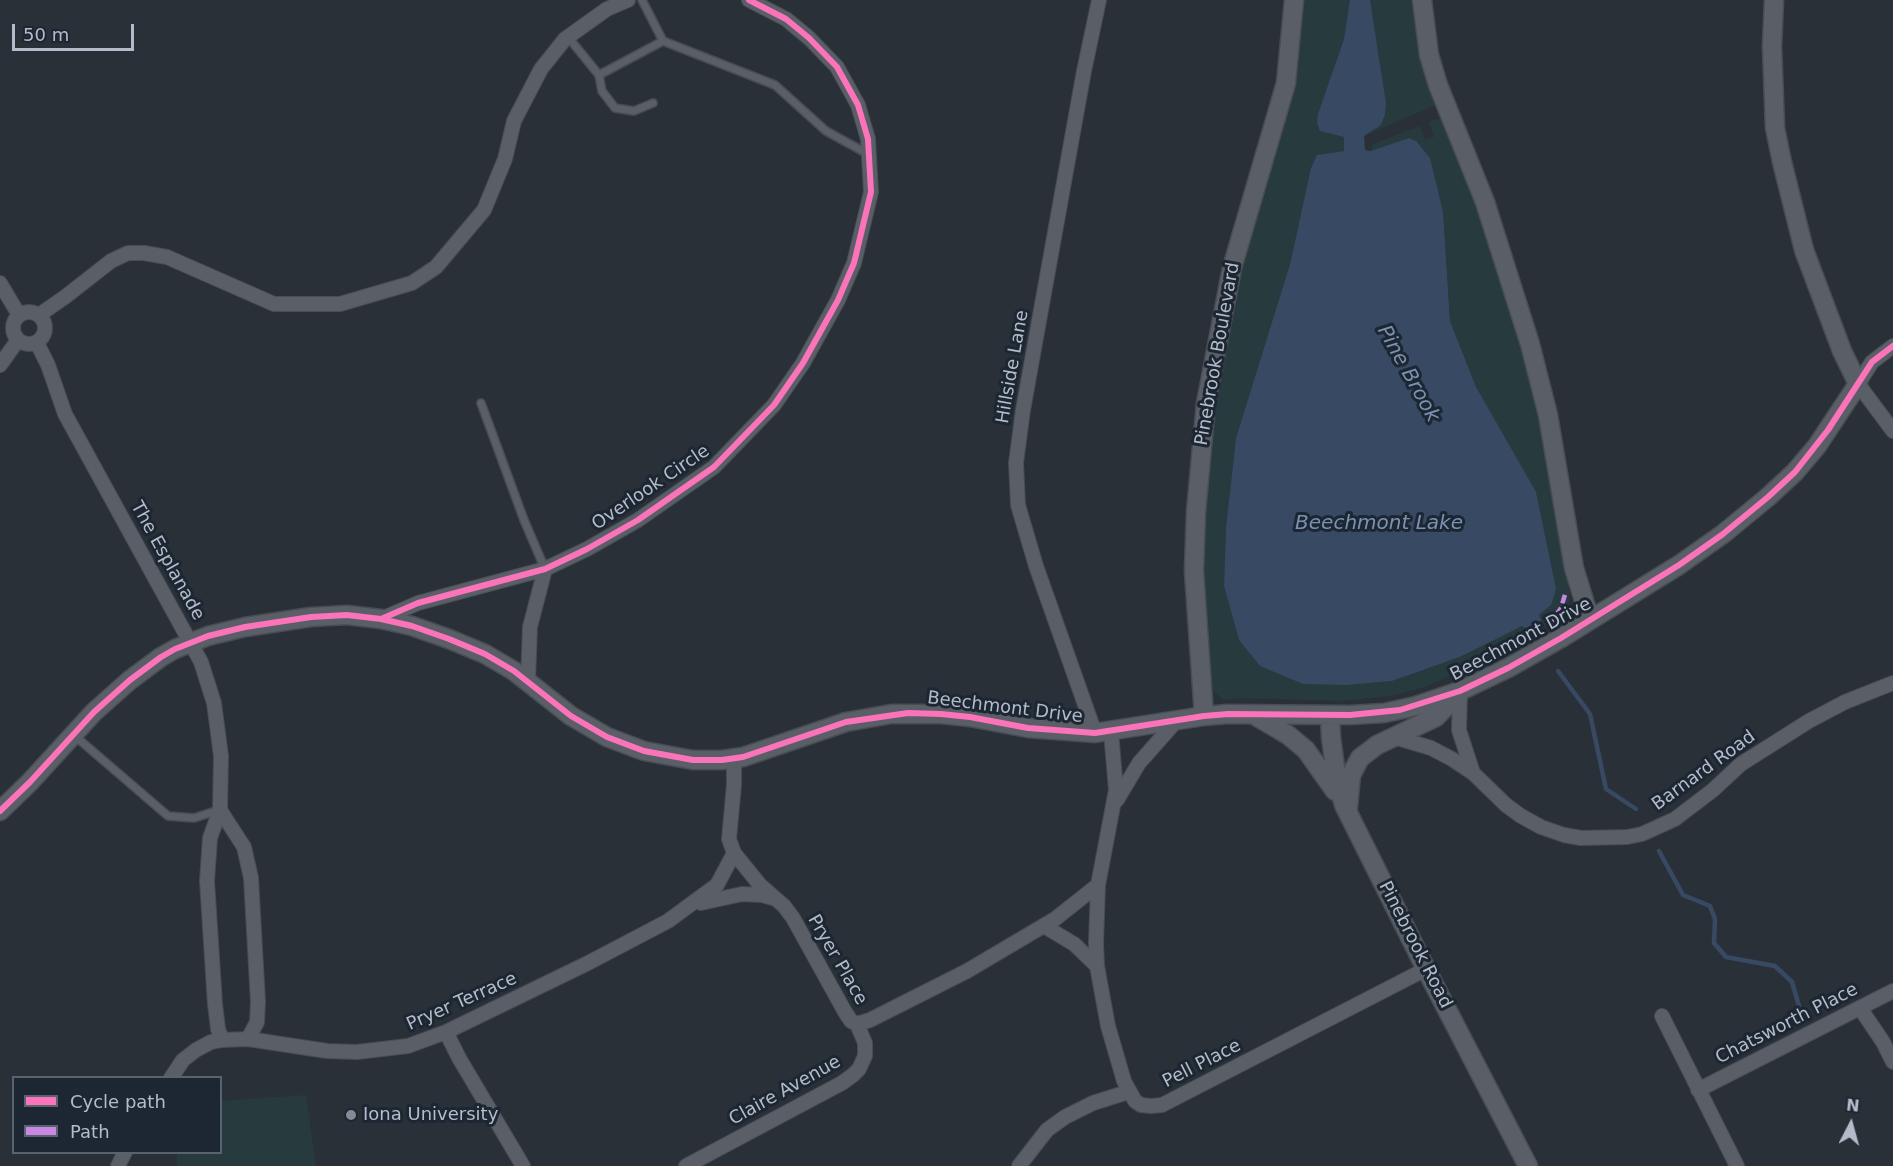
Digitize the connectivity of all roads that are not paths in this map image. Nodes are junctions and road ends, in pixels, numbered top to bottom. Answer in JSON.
{"nodes":[{"id":1,"x":628,"y":0,"type":"edge"},
{"id":2,"x":642,"y":0,"type":"edge"},
{"id":3,"x":749,"y":0,"type":"edge"},
{"id":4,"x":1099,"y":0,"type":"edge"},
{"id":5,"x":1294,"y":0,"type":"edge"},
{"id":6,"x":1422,"y":0,"type":"edge"},
{"id":7,"x":1774,"y":0,"type":"edge"},
{"id":8,"x":568,"y":37,"type":"junction"},
{"id":9,"x":663,"y":41,"type":"junction"},
{"id":10,"x":599,"y":75,"type":"junction"},
{"id":11,"x":653,"y":103,"type":"dead end"},
{"id":12,"x":869,"y":154,"type":"junction"},
{"id":13,"x":0,"y":283,"type":"edge"},
{"id":14,"x":19,"y":315,"type":"junction"},
{"id":15,"x":39,"y":315,"type":"junction"},
{"id":16,"x":18,"y":340,"type":"junction"},
{"id":17,"x":37,"y":343,"type":"junction"},
{"id":18,"x":1893,"y":346,"type":"edge"},
{"id":19,"x":0,"y":365,"type":"edge"},
{"id":20,"x":1858,"y":384,"type":"junction"},
{"id":21,"x":481,"y":403,"type":"dead end"},
{"id":22,"x":1893,"y":431,"type":"edge"},
{"id":23,"x":545,"y":569,"type":"junction"},
{"id":24,"x":381,"y":619,"type":"junction"},
{"id":25,"x":1590,"y":620,"type":"junction"},
{"id":26,"x":191,"y":642,"type":"junction"},
{"id":27,"x":528,"y":680,"type":"junction"},
{"id":28,"x":1893,"y":683,"type":"edge"},
{"id":29,"x":1460,"y":691,"type":"junction"},
{"id":30,"x":1251,"y":714,"type":"junction"},
{"id":31,"x":1330,"y":715,"type":"junction"},
{"id":32,"x":1204,"y":716,"type":"junction"},
{"id":33,"x":1178,"y":719,"type":"junction"},
{"id":34,"x":1103,"y":732,"type":"junction"},
{"id":35,"x":73,"y":734,"type":"junction"},
{"id":36,"x":1394,"y":737,"type":"junction"},
{"id":37,"x":734,"y":759,"type":"junction"},
{"id":38,"x":1473,"y":772,"type":"junction"},
{"id":39,"x":1114,"y":804,"type":"junction"},
{"id":40,"x":1346,"y":808,"type":"junction"},
{"id":41,"x":220,"y":810,"type":"junction"},
{"id":42,"x":0,"y":811,"type":"edge"},
{"id":43,"x":734,"y":853,"type":"junction"},
{"id":44,"x":1098,"y":885,"type":"junction"},
{"id":45,"x":774,"y":898,"type":"junction"},
{"id":46,"x":690,"y":906,"type":"junction"},
{"id":47,"x":1044,"y":926,"type":"junction"},
{"id":48,"x":1097,"y":966,"type":"junction"},
{"id":49,"x":1426,"y":969,"type":"junction"},
{"id":50,"x":1893,"y":991,"type":"edge"},
{"id":51,"x":1860,"y":1008,"type":"junction"},
{"id":52,"x":1662,"y":1016,"type":"dead end"},
{"id":53,"x":857,"y":1024,"type":"junction"},
{"id":54,"x":446,"y":1032,"type":"junction"},
{"id":55,"x":248,"y":1039,"type":"junction"},
{"id":56,"x":222,"y":1040,"type":"junction"},
{"id":57,"x":1893,"y":1062,"type":"edge"},
{"id":58,"x":172,"y":1076,"type":"edge"},
{"id":59,"x":1698,"y":1090,"type":"junction"},
{"id":60,"x":1128,"y":1092,"type":"junction"},
{"id":61,"x":523,"y":1166,"type":"edge"},
{"id":62,"x":686,"y":1166,"type":"edge"},
{"id":63,"x":1019,"y":1166,"type":"edge"},
{"id":64,"x":1528,"y":1166,"type":"edge"},
{"id":65,"x":1737,"y":1166,"type":"edge"}],
"edges":[{"from":1,"to":8,"type":"street"},
{"from":2,"to":9,"type":"lane"},
{"from":3,"to":12,"type":"street","name":"Overlook Circle"},
{"from":4,"to":34,"type":"street","name":"Hillside Lane"},
{"from":5,"to":32,"type":"street","name":"Pinebrook Boulevard"},
{"from":6,"to":25,"type":"street"},
{"from":7,"to":20,"type":"street"},
{"from":8,"to":10,"type":"lane"},
{"from":8,"to":15,"type":"street"},
{"from":9,"to":10,"type":"lane"},
{"from":9,"to":12,"type":"lane"},
{"from":10,"to":11,"type":"lane"},
{"from":12,"to":23,"type":"street","name":"Overlook Circle"},
{"from":13,"to":14,"type":"street"},
{"from":14,"to":15,"type":"street"},
{"from":14,"to":16,"type":"street"},
{"from":15,"to":17,"type":"street"},
{"from":16,"to":17,"type":"street"},
{"from":16,"to":19,"type":"street"},
{"from":17,"to":26,"type":"street","name":"The Esplanade"},
{"from":18,"to":20,"type":"street"},
{"from":20,"to":22,"type":"street"},
{"from":20,"to":25,"type":"street","name":"Beechmont Drive"},
{"from":21,"to":23,"type":"lane"},
{"from":23,"to":24,"type":"street","name":"Overlook Circle"},
{"from":23,"to":27,"type":"street"},
{"from":24,"to":26,"type":"street","name":"Beechmont Drive"},
{"from":24,"to":27,"type":"street","name":"Beechmont Drive"},
{"from":25,"to":29,"type":"street","name":"Beechmont Drive"},
{"from":26,"to":35,"type":"street","name":"Beechmont Drive"},
{"from":26,"to":41,"type":"street","name":"The Esplanade"},
{"from":27,"to":37,"type":"street","name":"Beechmont Drive"},
{"from":28,"to":38,"type":"street","name":"Barnard Road"},
{"from":29,"to":31,"type":"street","name":"Beechmont Drive"},
{"from":29,"to":36,"type":"street"},
{"from":29,"to":38,"type":"street","name":"Barnard Road"},
{"from":30,"to":31,"type":"street","name":"Beechmont Drive"},
{"from":30,"to":32,"type":"street","name":"Beechmont Drive"},
{"from":30,"to":40,"type":"street"},
{"from":31,"to":40,"type":"street","name":"Pinebrook Road"},
{"from":32,"to":33,"type":"street","name":"Beechmont Drive"},
{"from":33,"to":34,"type":"street","name":"Beechmont Drive"},
{"from":33,"to":39,"type":"street"},
{"from":34,"to":37,"type":"street","name":"Beechmont Drive"},
{"from":34,"to":39,"type":"street"},
{"from":35,"to":41,"type":"lane"},
{"from":35,"to":42,"type":"street","name":"Beechmont Drive"},
{"from":36,"to":38,"type":"street","name":"Barnard Road"},
{"from":36,"to":40,"type":"street"},
{"from":37,"to":43,"type":"street"},
{"from":39,"to":44,"type":"street"},
{"from":40,"to":49,"type":"street","name":"Pinebrook Road"},
{"from":41,"to":55,"type":"street"},
{"from":41,"to":56,"type":"street","name":"The Esplanade"},
{"from":43,"to":45,"type":"street","name":"Pryer Place"},
{"from":43,"to":46,"type":"street","name":"Pryer Terrace"},
{"from":44,"to":47,"type":"street","name":"Pryer Place"},
{"from":44,"to":48,"type":"street"},
{"from":45,"to":46,"type":"street","name":"Pryer Terrace"},
{"from":45,"to":53,"type":"street","name":"Pryer Place"},
{"from":46,"to":54,"type":"street","name":"Pryer Terrace"},
{"from":47,"to":48,"type":"street"},
{"from":47,"to":53,"type":"street","name":"Pryer Place"},
{"from":48,"to":60,"type":"street"},
{"from":49,"to":60,"type":"street","name":"Pell Place"},
{"from":49,"to":64,"type":"street","name":"Pinebrook Road"},
{"from":50,"to":51,"type":"street","name":"Chatsworth Place"},
{"from":51,"to":57,"type":"street"},
{"from":51,"to":59,"type":"street","name":"Chatsworth Place"},
{"from":52,"to":59,"type":"street"},
{"from":53,"to":62,"type":"street","name":"Claire Avenue"},
{"from":54,"to":55,"type":"street","name":"Pryer Terrace"},
{"from":54,"to":61,"type":"street"},
{"from":55,"to":56,"type":"street","name":"Pryer Terrace"},
{"from":56,"to":58,"type":"street","name":"Pryer Terrace"},
{"from":59,"to":65,"type":"street"},
{"from":60,"to":63,"type":"street"}]}
